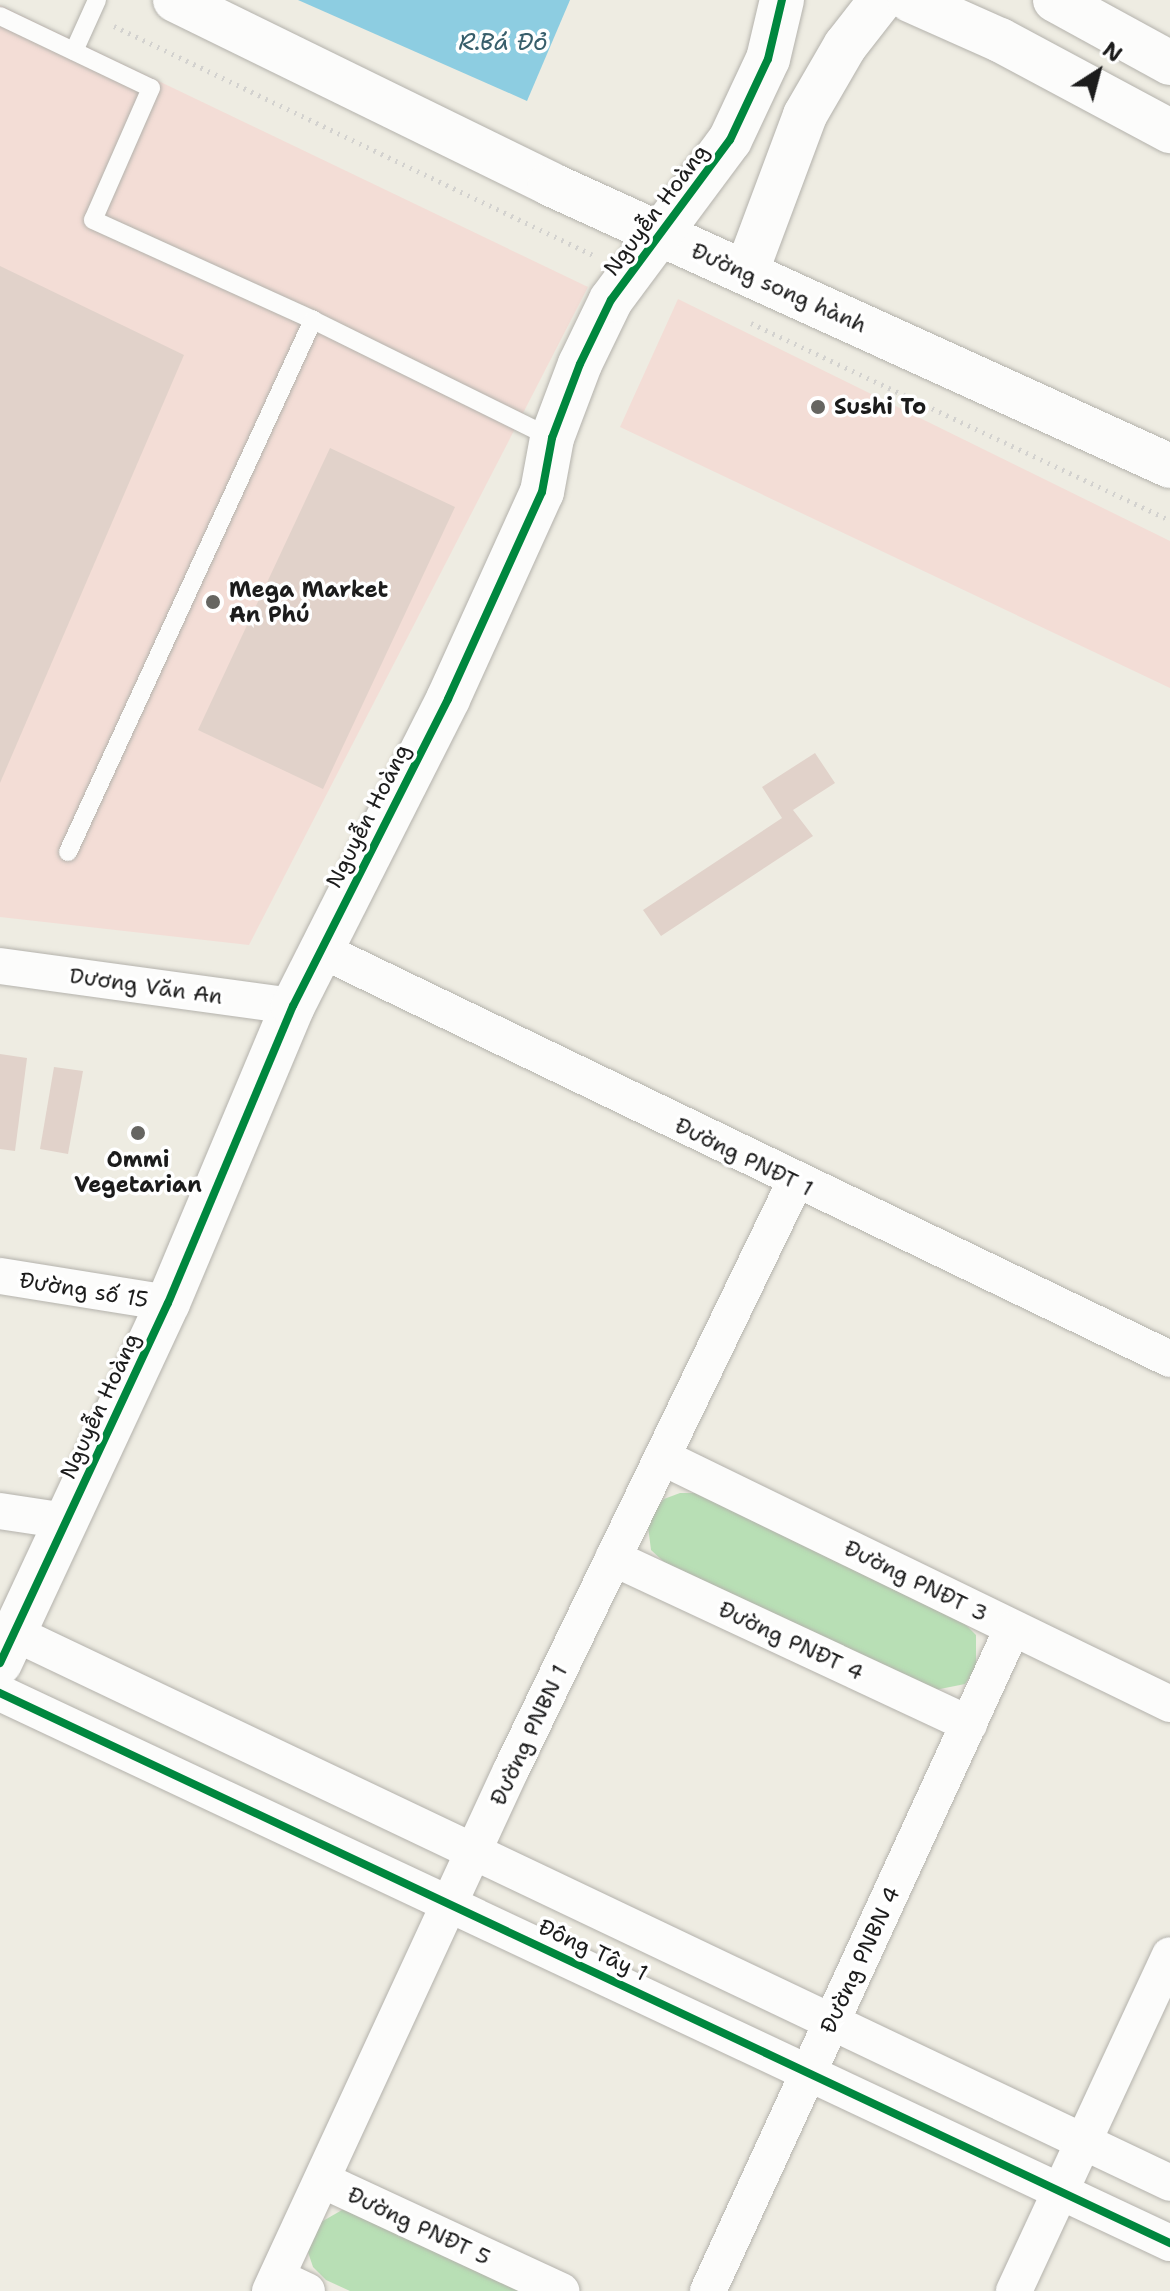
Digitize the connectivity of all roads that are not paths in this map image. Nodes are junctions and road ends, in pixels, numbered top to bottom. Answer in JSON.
{"nodes":[{"id":1,"x":175,"y":0,"type":"edge"},
{"id":2,"x":782,"y":0,"type":"edge"},
{"id":3,"x":881,"y":0,"type":"edge"},
{"id":4,"x":910,"y":0,"type":"edge"},
{"id":5,"x":1055,"y":0,"type":"edge"},
{"id":6,"x":94,"y":7,"type":"edge"},
{"id":7,"x":0,"y":16,"type":"edge"},
{"id":8,"x":74,"y":51,"type":"junction"},
{"id":9,"x":1170,"y":63,"type":"edge"},
{"id":10,"x":1170,"y":131,"type":"edge"},
{"id":11,"x":661,"y":235,"type":"junction"},
{"id":12,"x":746,"y":273,"type":"junction"},
{"id":13,"x":313,"y":320,"type":"junction"},
{"id":14,"x":552,"y":438,"type":"junction"},
{"id":15,"x":1170,"y":466,"type":"edge"},
{"id":16,"x":68,"y":852,"type":"dead end"},
{"id":17,"x":321,"y":950,"type":"junction"},
{"id":18,"x":0,"y":966,"type":"edge"},
{"id":19,"x":293,"y":1006,"type":"junction"},
{"id":20,"x":795,"y":1182,"type":"junction"},
{"id":21,"x":0,"y":1276,"type":"edge"},
{"id":22,"x":168,"y":1303,"type":"junction"},
{"id":23,"x":1170,"y":1359,"type":"edge"},
{"id":24,"x":662,"y":1457,"type":"junction"},
{"id":25,"x":0,"y":1511,"type":"edge"},
{"id":26,"x":66,"y":1521,"type":"junction"},
{"id":27,"x":613,"y":1558,"type":"junction"},
{"id":28,"x":1012,"y":1629,"type":"junction"},
{"id":29,"x":7,"y":1648,"type":"edge"},
{"id":30,"x":0,"y":1693,"type":"edge"},
{"id":31,"x":1170,"y":1704,"type":"edge"},
{"id":32,"x":969,"y":1724,"type":"junction"},
{"id":33,"x":473,"y":1854,"type":"junction"},
{"id":34,"x":450,"y":1903,"type":"junction"},
{"id":35,"x":1170,"y":1955,"type":"edge"},
{"id":36,"x":830,"y":2025,"type":"junction"},
{"id":37,"x":810,"y":2070,"type":"junction"},
{"id":38,"x":1084,"y":2140,"type":"junction"},
{"id":39,"x":322,"y":2180,"type":"junction"},
{"id":40,"x":1170,"y":2183,"type":"edge"},
{"id":41,"x":1061,"y":2190,"type":"junction"},
{"id":42,"x":1170,"y":2243,"type":"edge"},
{"id":43,"x":285,"y":2286,"type":"edge"},
{"id":44,"x":561,"y":2291,"type":"edge"},
{"id":45,"x":708,"y":2291,"type":"edge"},
{"id":46,"x":1014,"y":2291,"type":"edge"}],
"edges":[{"from":1,"to":11,"type":"main road","name":"Đường song hành"},
{"from":2,"to":11,"type":"main road","name":"Nguyễn Hoàng"},
{"from":3,"to":12,"type":"main road"},
{"from":4,"to":10,"type":"main road"},
{"from":5,"to":9,"type":"main road"},
{"from":6,"to":8,"type":"lane"},
{"from":7,"to":8,"type":"lane"},
{"from":8,"to":13,"type":"lane"},
{"from":11,"to":12,"type":"main road","name":"Đường song hành"},
{"from":11,"to":14,"type":"main road","name":"Nguyễn Hoàng"},
{"from":12,"to":15,"type":"main road","name":"Đường song hành"},
{"from":13,"to":14,"type":"lane"},
{"from":13,"to":16,"type":"lane"},
{"from":14,"to":17,"type":"main road","name":"Nguyễn Hoàng"},
{"from":17,"to":19,"type":"main road","name":"Nguyễn Hoàng"},
{"from":17,"to":20,"type":"street","name":"Đường PNĐT 1"},
{"from":18,"to":19,"type":"street","name":"Dương Văn An"},
{"from":19,"to":22,"type":"main road","name":"Nguyễn Hoàng"},
{"from":20,"to":23,"type":"street","name":"Đường PNĐT 1"},
{"from":20,"to":24,"type":"street","name":"Đường PNBN 1"},
{"from":21,"to":22,"type":"street","name":"Đường số 15"},
{"from":22,"to":26,"type":"main road","name":"Nguyễn Hoàng"},
{"from":24,"to":27,"type":"street","name":"Đường PNBN 1"},
{"from":24,"to":28,"type":"street","name":"Đường PNĐT 3"},
{"from":25,"to":26,"type":"street"},
{"from":26,"to":29,"type":"main road","name":"Nguyễn Hoàng"},
{"from":27,"to":32,"type":"street","name":"Đường PNĐT 4"},
{"from":27,"to":33,"type":"street","name":"Đường PNBN 1"},
{"from":28,"to":31,"type":"street","name":"Đường PNĐT 3"},
{"from":28,"to":32,"type":"street","name":"Đường PNBN 4"},
{"from":29,"to":33,"type":"street","name":"Đông Tây 1"},
{"from":30,"to":34,"type":"street","name":"Đông Tây 1"},
{"from":32,"to":36,"type":"street","name":"Đường PNBN 4"},
{"from":33,"to":34,"type":"street","name":"Đường PNBN 1"},
{"from":33,"to":36,"type":"street","name":"Đông Tây 1"},
{"from":34,"to":37,"type":"street","name":"Đông Tây 1"},
{"from":34,"to":39,"type":"street","name":"Đường PNBN 1"},
{"from":35,"to":38,"type":"street"},
{"from":36,"to":37,"type":"street","name":"Đường PNBN 4"},
{"from":36,"to":38,"type":"street","name":"Đông Tây 1"},
{"from":37,"to":41,"type":"street","name":"Đông Tây 1"},
{"from":37,"to":45,"type":"street","name":"Đường PNBN 4"},
{"from":38,"to":40,"type":"street","name":"Đông Tây 1"},
{"from":38,"to":41,"type":"street"},
{"from":39,"to":43,"type":"street","name":"Đường PNBN 1"},
{"from":39,"to":44,"type":"street","name":"Đường PNĐT 5"},
{"from":41,"to":42,"type":"street","name":"Đông Tây 1"},
{"from":41,"to":46,"type":"street"}]}
